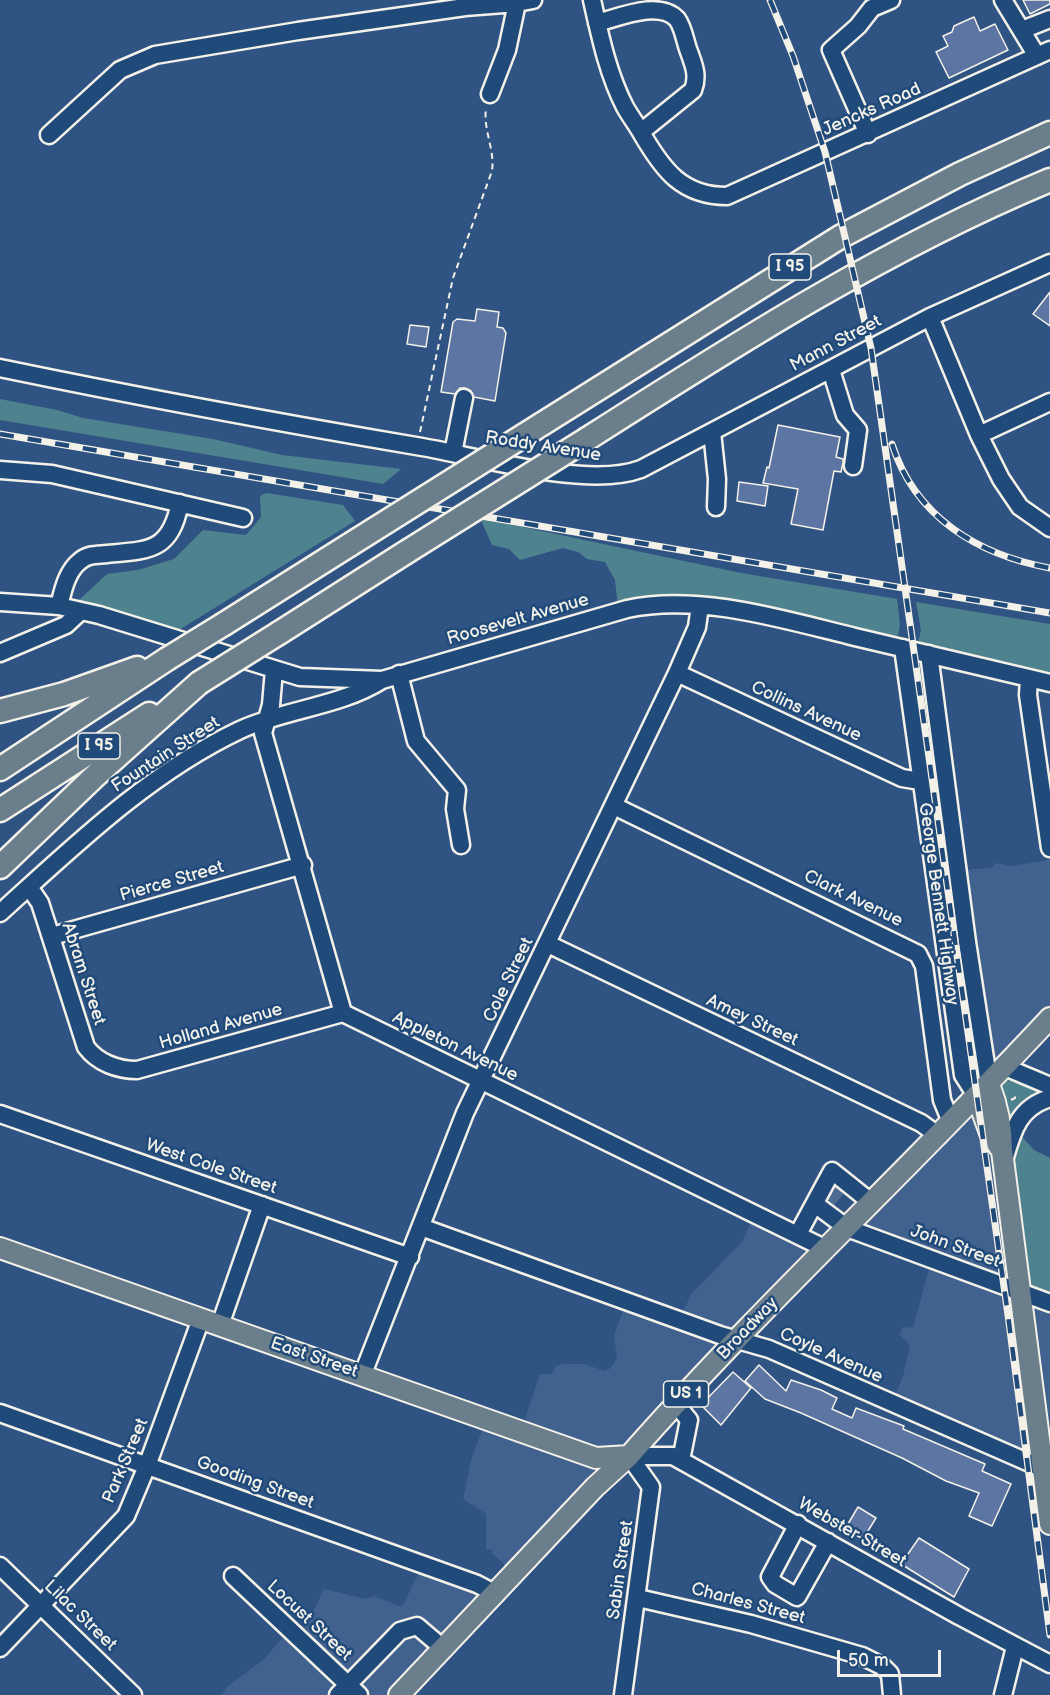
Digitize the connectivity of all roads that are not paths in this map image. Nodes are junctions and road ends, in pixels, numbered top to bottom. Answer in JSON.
{"nodes":[{"id":1,"x":592,"y":0,"type":"edge"},
{"id":2,"x":891,"y":0,"type":"edge"},
{"id":3,"x":1004,"y":0,"type":"edge"},
{"id":4,"x":525,"y":2,"type":"edge"},
{"id":5,"x":1050,"y":19,"type":"edge"},
{"id":6,"x":597,"y":23,"type":"junction"},
{"id":7,"x":1022,"y":30,"type":"junction"},
{"id":8,"x":1044,"y":53,"type":"edge"},
{"id":9,"x":490,"y":94,"type":"road end"},
{"id":10,"x":641,"y":132,"type":"junction"},
{"id":11,"x":1050,"y":133,"type":"edge"},
{"id":12,"x":868,"y":134,"type":"junction"},
{"id":13,"x":49,"y":135,"type":"dead end"},
{"id":14,"x":1050,"y":180,"type":"edge"},
{"id":15,"x":1050,"y":263,"type":"edge"},
{"id":16,"x":930,"y":317,"type":"junction"},
{"id":17,"x":0,"y":368,"type":"edge"},
{"id":18,"x":831,"y":370,"type":"junction"},
{"id":19,"x":464,"y":398,"type":"dead end"},
{"id":20,"x":1050,"y":402,"type":"edge"},
{"id":21,"x":712,"y":432,"type":"junction"},
{"id":22,"x":979,"y":435,"type":"junction"},
{"id":23,"x":453,"y":453,"type":"junction"},
{"id":24,"x":853,"y":466,"type":"dead end"},
{"id":25,"x":0,"y":470,"type":"edge"},
{"id":26,"x":180,"y":503,"type":"junction"},
{"id":27,"x":716,"y":507,"type":"dead end"},
{"id":28,"x":243,"y":518,"type":"dead end"},
{"id":29,"x":1050,"y":528,"type":"edge"},
{"id":30,"x":0,"y":602,"type":"edge"},
{"id":31,"x":58,"y":606,"type":"junction"},
{"id":32,"x":700,"y":606,"type":"junction"},
{"id":33,"x":81,"y":611,"type":"junction"},
{"id":34,"x":903,"y":648,"type":"junction"},
{"id":35,"x":0,"y":653,"type":"edge"},
{"id":36,"x":929,"y":654,"type":"junction"},
{"id":37,"x":167,"y":659,"type":"junction"},
{"id":38,"x":274,"y":670,"type":"junction"},
{"id":39,"x":677,"y":673,"type":"junction"},
{"id":40,"x":390,"y":677,"type":"junction"},
{"id":41,"x":1029,"y":678,"type":"junction"},
{"id":42,"x":1050,"y":682,"type":"edge"},
{"id":43,"x":199,"y":683,"type":"junction"},
{"id":44,"x":0,"y":711,"type":"edge"},
{"id":45,"x":265,"y":718,"type":"junction"},
{"id":46,"x":0,"y":769,"type":"edge"},
{"id":47,"x":920,"y":781,"type":"junction"},
{"id":48,"x":614,"y":806,"type":"junction"},
{"id":49,"x":0,"y":810,"type":"edge"},
{"id":50,"x":461,"y":845,"type":"dead end"},
{"id":51,"x":1050,"y":848,"type":"edge"},
{"id":52,"x":303,"y":865,"type":"junction"},
{"id":53,"x":0,"y":867,"type":"edge"},
{"id":54,"x":28,"y":887,"type":"junction"},
{"id":55,"x":0,"y":913,"type":"edge"},
{"id":56,"x":52,"y":936,"type":"junction"},
{"id":57,"x":548,"y":944,"type":"junction"},
{"id":58,"x":343,"y":1013,"type":"junction"},
{"id":59,"x":1050,"y":1018,"type":"edge"},
{"id":60,"x":110,"y":1065,"type":"joint"},
{"id":61,"x":1005,"y":1067,"type":"junction"},
{"id":62,"x":482,"y":1081,"type":"junction"},
{"id":63,"x":1050,"y":1086,"type":"edge"},
{"id":64,"x":983,"y":1091,"type":"junction"},
{"id":65,"x":1050,"y":1098,"type":"edge"},
{"id":66,"x":0,"y":1114,"type":"edge"},
{"id":67,"x":945,"y":1129,"type":"junction"},
{"id":68,"x":1003,"y":1156,"type":"junction"},
{"id":69,"x":834,"y":1198,"type":"junction"},
{"id":70,"x":872,"y":1203,"type":"junction"},
{"id":71,"x":262,"y":1205,"type":"junction"},
{"id":72,"x":421,"y":1227,"type":"junction"},
{"id":73,"x":847,"y":1228,"type":"junction"},
{"id":74,"x":798,"y":1234,"type":"junction"},
{"id":75,"x":0,"y":1248,"type":"edge"},
{"id":76,"x":826,"y":1249,"type":"junction"},
{"id":77,"x":410,"y":1257,"type":"junction"},
{"id":78,"x":1019,"y":1293,"type":"junction"},
{"id":79,"x":1050,"y":1303,"type":"edge"},
{"id":80,"x":211,"y":1322,"type":"junction"},
{"id":81,"x":738,"y":1341,"type":"junction"},
{"id":82,"x":362,"y":1376,"type":"junction"},
{"id":83,"x":676,"y":1404,"type":"junction"},
{"id":84,"x":0,"y":1413,"type":"edge"},
{"id":85,"x":629,"y":1456,"type":"junction"},
{"id":86,"x":681,"y":1460,"type":"junction"},
{"id":87,"x":147,"y":1466,"type":"junction"},
{"id":88,"x":1046,"y":1470,"type":"edge"},
{"id":89,"x":798,"y":1524,"type":"junction"},
{"id":90,"x":1050,"y":1524,"type":"edge"},
{"id":91,"x":828,"y":1542,"type":"junction"},
{"id":92,"x":0,"y":1566,"type":"edge"},
{"id":93,"x":233,"y":1576,"type":"dead end"},
{"id":94,"x":495,"y":1594,"type":"junction"},
{"id":95,"x":638,"y":1598,"type":"junction"},
{"id":96,"x":41,"y":1605,"type":"junction"},
{"id":97,"x":1015,"y":1647,"type":"junction"},
{"id":98,"x":0,"y":1648,"type":"edge"},
{"id":99,"x":444,"y":1648,"type":"junction"},
{"id":100,"x":1050,"y":1664,"type":"edge"},
{"id":101,"x":348,"y":1692,"type":"edge"},
{"id":102,"x":134,"y":1695,"type":"edge"},
{"id":103,"x":399,"y":1695,"type":"edge"},
{"id":104,"x":623,"y":1695,"type":"edge"},
{"id":105,"x":892,"y":1695,"type":"edge"},
{"id":106,"x":1003,"y":1695,"type":"edge"}],
"edges":[{"from":1,"to":6,"type":"street"},
{"from":2,"to":12,"type":"street"},
{"from":3,"to":7,"type":"street"},
{"from":4,"to":9,"type":"street"},
{"from":4,"to":13,"type":"street"},
{"from":5,"to":7,"type":"street"},
{"from":6,"to":10,"type":"street"},
{"from":6,"to":10,"type":"street"},
{"from":7,"to":8,"type":"street"},
{"from":8,"to":12,"type":"street","name":"Jencks Road"},
{"from":10,"to":12,"type":"street","name":"Jencks Road"},
{"from":11,"to":37,"type":"highway","number":"I 95","bridge":true},
{"from":14,"to":43,"type":"highway","number":"I 95","bridge":true},
{"from":15,"to":16,"type":"street","name":"Mann Street"},
{"from":16,"to":18,"type":"street","name":"Mann Street"},
{"from":16,"to":22,"type":"street"},
{"from":17,"to":23,"type":"street","name":"Roddy Avenue"},
{"from":18,"to":21,"type":"street","name":"Mann Street"},
{"from":18,"to":24,"type":"street"},
{"from":19,"to":23,"type":"street"},
{"from":20,"to":22,"type":"street"},
{"from":21,"to":23,"type":"street","name":"Roddy Avenue"},
{"from":21,"to":27,"type":"street"},
{"from":22,"to":29,"type":"street"},
{"from":25,"to":26,"type":"street"},
{"from":26,"to":28,"type":"street"},
{"from":26,"to":31,"type":"street"},
{"from":30,"to":31,"type":"street","name":"Roosevelt Avenue"},
{"from":31,"to":33,"type":"street","name":"Roosevelt Avenue"},
{"from":32,"to":34,"type":"street","name":"Roosevelt Avenue"},
{"from":32,"to":39,"type":"street","name":"Cole Street"},
{"from":32,"to":40,"type":"street","name":"Roosevelt Avenue"},
{"from":33,"to":35,"type":"street"},
{"from":33,"to":38,"type":"street","name":"Roosevelt Avenue"},
{"from":34,"to":36,"type":"street","name":"Roosevelt Avenue"},
{"from":34,"to":47,"type":"street","name":"George Bennett Highway"},
{"from":36,"to":41,"type":"street","name":"Roosevelt Avenue"},
{"from":36,"to":64,"type":"street","name":"George Bennett Highway"},
{"from":37,"to":44,"type":"highway"},
{"from":37,"to":46,"type":"highway","number":"I 95"},
{"from":38,"to":40,"type":"street","name":"Roosevelt Avenue"},
{"from":38,"to":45,"type":"street"},
{"from":39,"to":47,"type":"street","name":"Collins Avenue"},
{"from":39,"to":48,"type":"street","name":"Cole Street"},
{"from":40,"to":45,"type":"street","name":"Fountain Street"},
{"from":40,"to":50,"type":"street"},
{"from":41,"to":42,"type":"street","name":"Roosevelt Avenue"},
{"from":41,"to":51,"type":"street"},
{"from":43,"to":49,"type":"highway","number":"I 95"},
{"from":43,"to":53,"type":"highway"},
{"from":45,"to":52,"type":"street"},
{"from":45,"to":54,"type":"street","name":"Fountain Street"},
{"from":47,"to":64,"type":"street","name":"George Bennett Highway"},
{"from":48,"to":57,"type":"street","name":"Cole Street"},
{"from":48,"to":67,"type":"street","name":"Clark Avenue"},
{"from":52,"to":56,"type":"street","name":"Pierce Street"},
{"from":52,"to":58,"type":"street"},
{"from":54,"to":55,"type":"street","name":"Fountain Street"},
{"from":54,"to":56,"type":"street","name":"Abram Street"},
{"from":56,"to":60,"type":"street","name":"Abram Street"},
{"from":57,"to":62,"type":"street","name":"Cole Street"},
{"from":57,"to":67,"type":"street","name":"Amey Street"},
{"from":58,"to":60,"type":"street","name":"Holland Avenue"},
{"from":58,"to":62,"type":"street","name":"Appleton Avenue"},
{"from":59,"to":61,"type":"main road","name":"Broadway","number":"US 1"},
{"from":61,"to":63,"type":"street"},
{"from":61,"to":64,"type":"main road","name":"Broadway","number":"US 1"},
{"from":62,"to":72,"type":"street","name":"Cole Street"},
{"from":62,"to":74,"type":"street","name":"Appleton Avenue"},
{"from":64,"to":67,"type":"main road","name":"Broadway","number":"US 1"},
{"from":64,"to":68,"type":"main road","name":"George Bennett Highway"},
{"from":65,"to":68,"type":"street"},
{"from":66,"to":71,"type":"street","name":"West Cole Street"},
{"from":67,"to":70,"type":"main road","name":"Broadway","number":"US 1"},
{"from":68,"to":78,"type":"main road","name":"George Bennett Highway"},
{"from":69,"to":70,"type":"street"},
{"from":69,"to":73,"type":"street","name":"John Street"},
{"from":69,"to":74,"type":"street"},
{"from":70,"to":73,"type":"main road","name":"Broadway","number":"US 1"},
{"from":71,"to":77,"type":"street","name":"West Cole Street"},
{"from":71,"to":80,"type":"street","name":"Park Street"},
{"from":72,"to":77,"type":"street","name":"Cole Street"},
{"from":72,"to":81,"type":"street","name":"Coyle Avenue"},
{"from":73,"to":76,"type":"main road","name":"Broadway","number":"US 1"},
{"from":73,"to":78,"type":"street","name":"John Street"},
{"from":74,"to":76,"type":"street","name":"Appleton Avenue"},
{"from":75,"to":80,"type":"main road","name":"East Street"},
{"from":76,"to":81,"type":"main road","name":"Broadway","number":"US 1"},
{"from":77,"to":82,"type":"street","name":"Cole Street"},
{"from":78,"to":79,"type":"street","name":"John Street"},
{"from":78,"to":88,"type":"main road","name":"George Bennett Highway"},
{"from":80,"to":82,"type":"main road","name":"East Street"},
{"from":80,"to":87,"type":"street","name":"Park Street"},
{"from":81,"to":83,"type":"main road","name":"Broadway","number":"US 1"},
{"from":81,"to":88,"type":"street","name":"Coyle Avenue"},
{"from":82,"to":85,"type":"main road","name":"East Street"},
{"from":83,"to":85,"type":"main road","name":"Broadway","number":"US 1"},
{"from":83,"to":86,"type":"street"},
{"from":84,"to":87,"type":"street","name":"Gooding Street"},
{"from":85,"to":86,"type":"street","name":"Webster Street"},
{"from":85,"to":94,"type":"main road","name":"Broadway","number":"US 1"},
{"from":85,"to":95,"type":"street","name":"Sabin Street"},
{"from":86,"to":89,"type":"street","name":"Webster Street"},
{"from":87,"to":94,"type":"street","name":"Gooding Street"},
{"from":87,"to":96,"type":"street","name":"Park Street"},
{"from":88,"to":90,"type":"main road","name":"George Bennett Highway"},
{"from":89,"to":91,"type":"street","name":"Webster Street"},
{"from":89,"to":91,"type":"street"},
{"from":91,"to":97,"type":"street","name":"Webster Street"},
{"from":92,"to":96,"type":"street","name":"Lilac Street"},
{"from":93,"to":101,"type":"street","name":"Locust Street"},
{"from":94,"to":99,"type":"main road","name":"Broadway","number":"US 1"},
{"from":95,"to":104,"type":"street","name":"Sabin Street"},
{"from":95,"to":105,"type":"street","name":"Charles Street"},
{"from":96,"to":98,"type":"street","name":"Park Street"},
{"from":96,"to":102,"type":"street","name":"Lilac Street"},
{"from":97,"to":100,"type":"street","name":"Webster Street"},
{"from":97,"to":106,"type":"street"},
{"from":99,"to":101,"type":"street"},
{"from":99,"to":103,"type":"main road","name":"Broadway","number":"US 1"}]}
